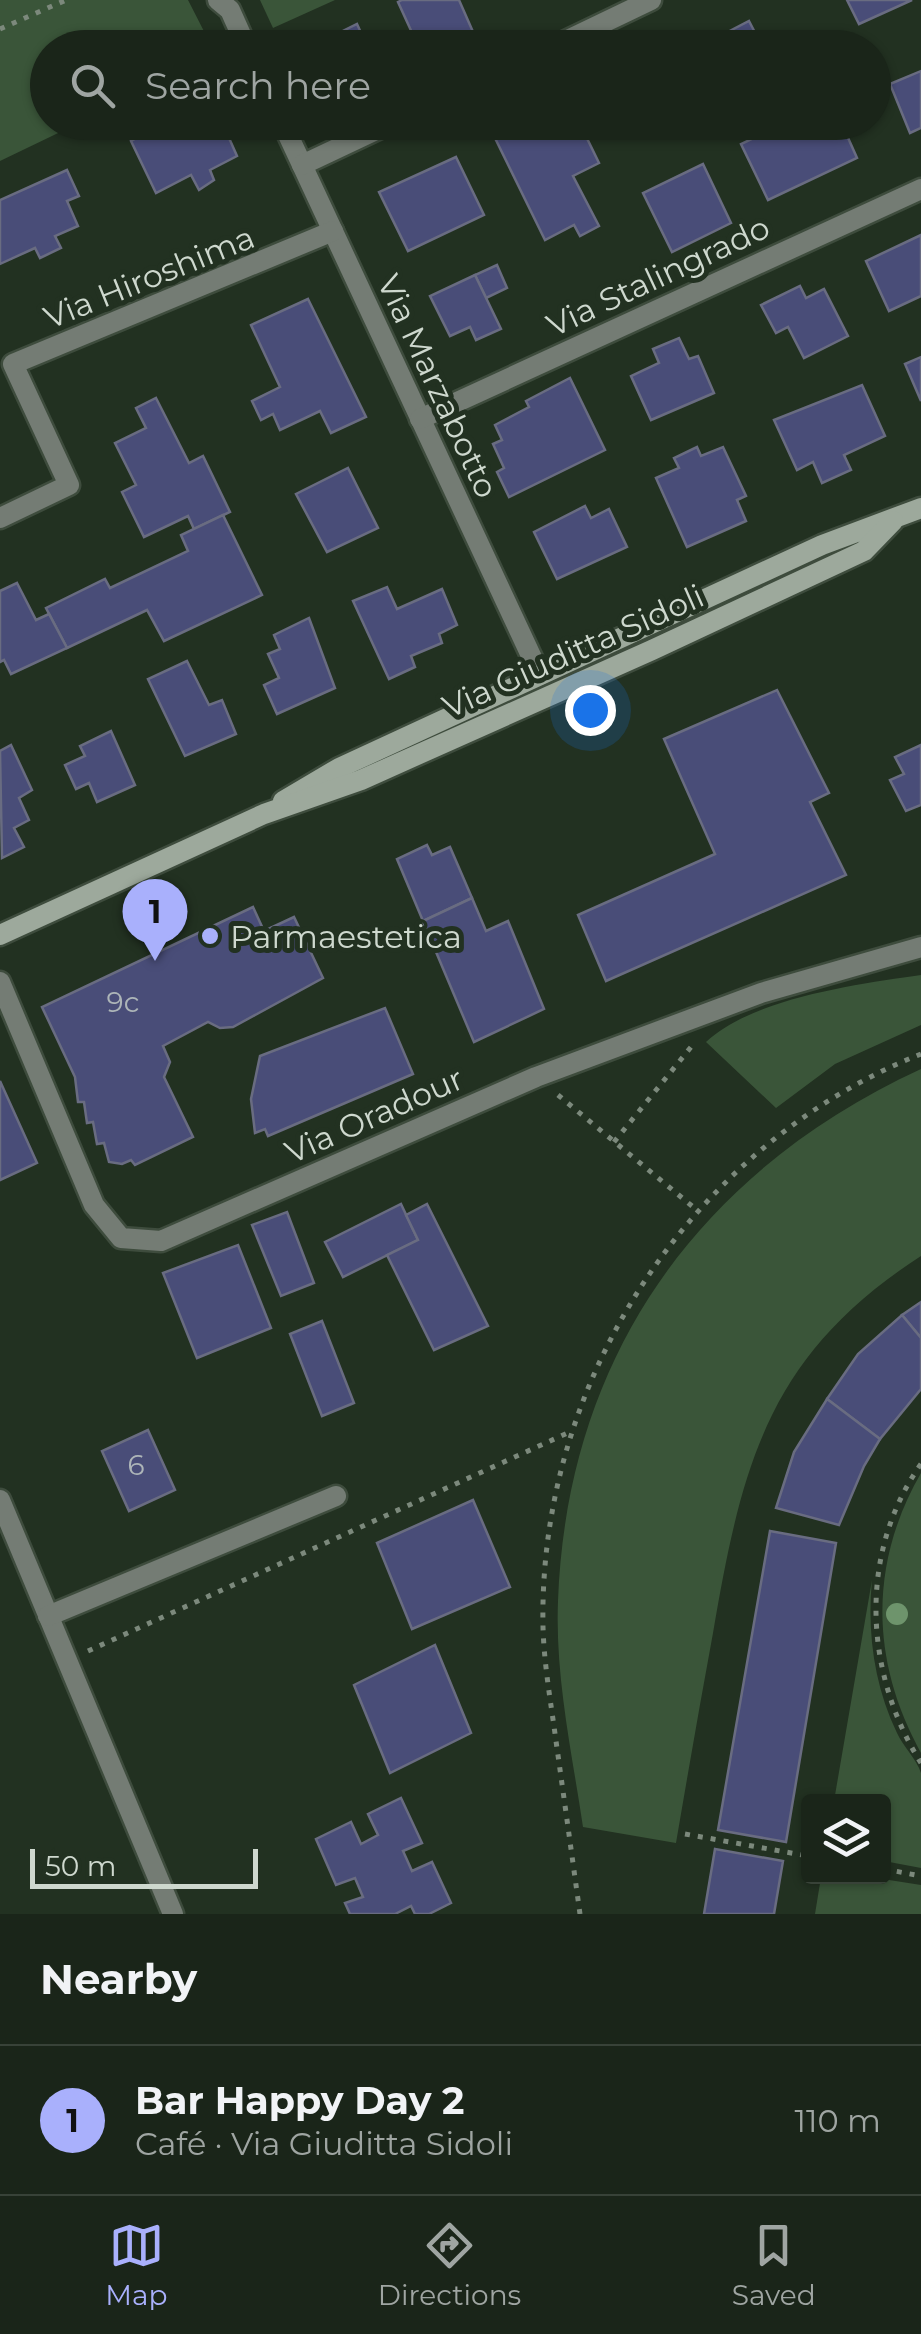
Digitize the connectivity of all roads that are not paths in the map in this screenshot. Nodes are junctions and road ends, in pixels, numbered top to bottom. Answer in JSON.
{"nodes":[{"id":1,"x":652,"y":0,"type":"edge"},
{"id":2,"x":227,"y":4,"type":"edge"},
{"id":3,"x":239,"y":30,"type":"edge"},
{"id":4,"x":589,"y":30,"type":"edge"},
{"id":5,"x":290,"y":140,"type":"edge"},
{"id":6,"x":356,"y":140,"type":"edge"},
{"id":7,"x":302,"y":166,"type":"junction"},
{"id":8,"x":921,"y":189,"type":"edge"},
{"id":9,"x":333,"y":231,"type":"junction"},
{"id":10,"x":420,"y":419,"type":"junction"},
{"id":11,"x":921,"y":508,"type":"edge"},
{"id":12,"x":0,"y":518,"type":"edge"},
{"id":13,"x":894,"y":521,"type":"junction"},
{"id":14,"x":540,"y":675,"type":"junction"},
{"id":15,"x":264,"y":814,"type":"junction"},
{"id":16,"x":0,"y":935,"type":"edge"},
{"id":17,"x":921,"y":946,"type":"edge"},
{"id":18,"x":0,"y":982,"type":"edge"},
{"id":19,"x":336,"y":1496,"type":"dead end"},
{"id":20,"x":0,"y":1500,"type":"edge"},
{"id":21,"x":48,"y":1616,"type":"junction"},
{"id":22,"x":173,"y":1914,"type":"edge"}],
"edges":[{"from":1,"to":4,"type":"street"},
{"from":2,"to":3,"type":"street"},
{"from":5,"to":7,"type":"street","name":"Via Marzabotto"},
{"from":6,"to":7,"type":"street"},
{"from":7,"to":9,"type":"street","name":"Via Marzabotto"},
{"from":8,"to":10,"type":"street","name":"Via Stalingrado"},
{"from":9,"to":10,"type":"street","name":"Via Marzabotto"},
{"from":9,"to":12,"type":"street","name":"Via Hiroshima"},
{"from":10,"to":14,"type":"street","name":"Via Marzabotto"},
{"from":11,"to":13,"type":"street","name":"Via Giuditta Sidoli"},
{"from":13,"to":14,"type":"street","name":"Via Giuditta Sidoli"},
{"from":13,"to":15,"type":"street","name":"Via Giuditta Sidoli"},
{"from":14,"to":15,"type":"street","name":"Via Giuditta Sidoli"},
{"from":15,"to":16,"type":"street","name":"Via Giuditta Sidoli"},
{"from":17,"to":18,"type":"street","name":"Via Oradour"},
{"from":19,"to":21,"type":"street"},
{"from":20,"to":21,"type":"street"},
{"from":21,"to":22,"type":"street"}]}
